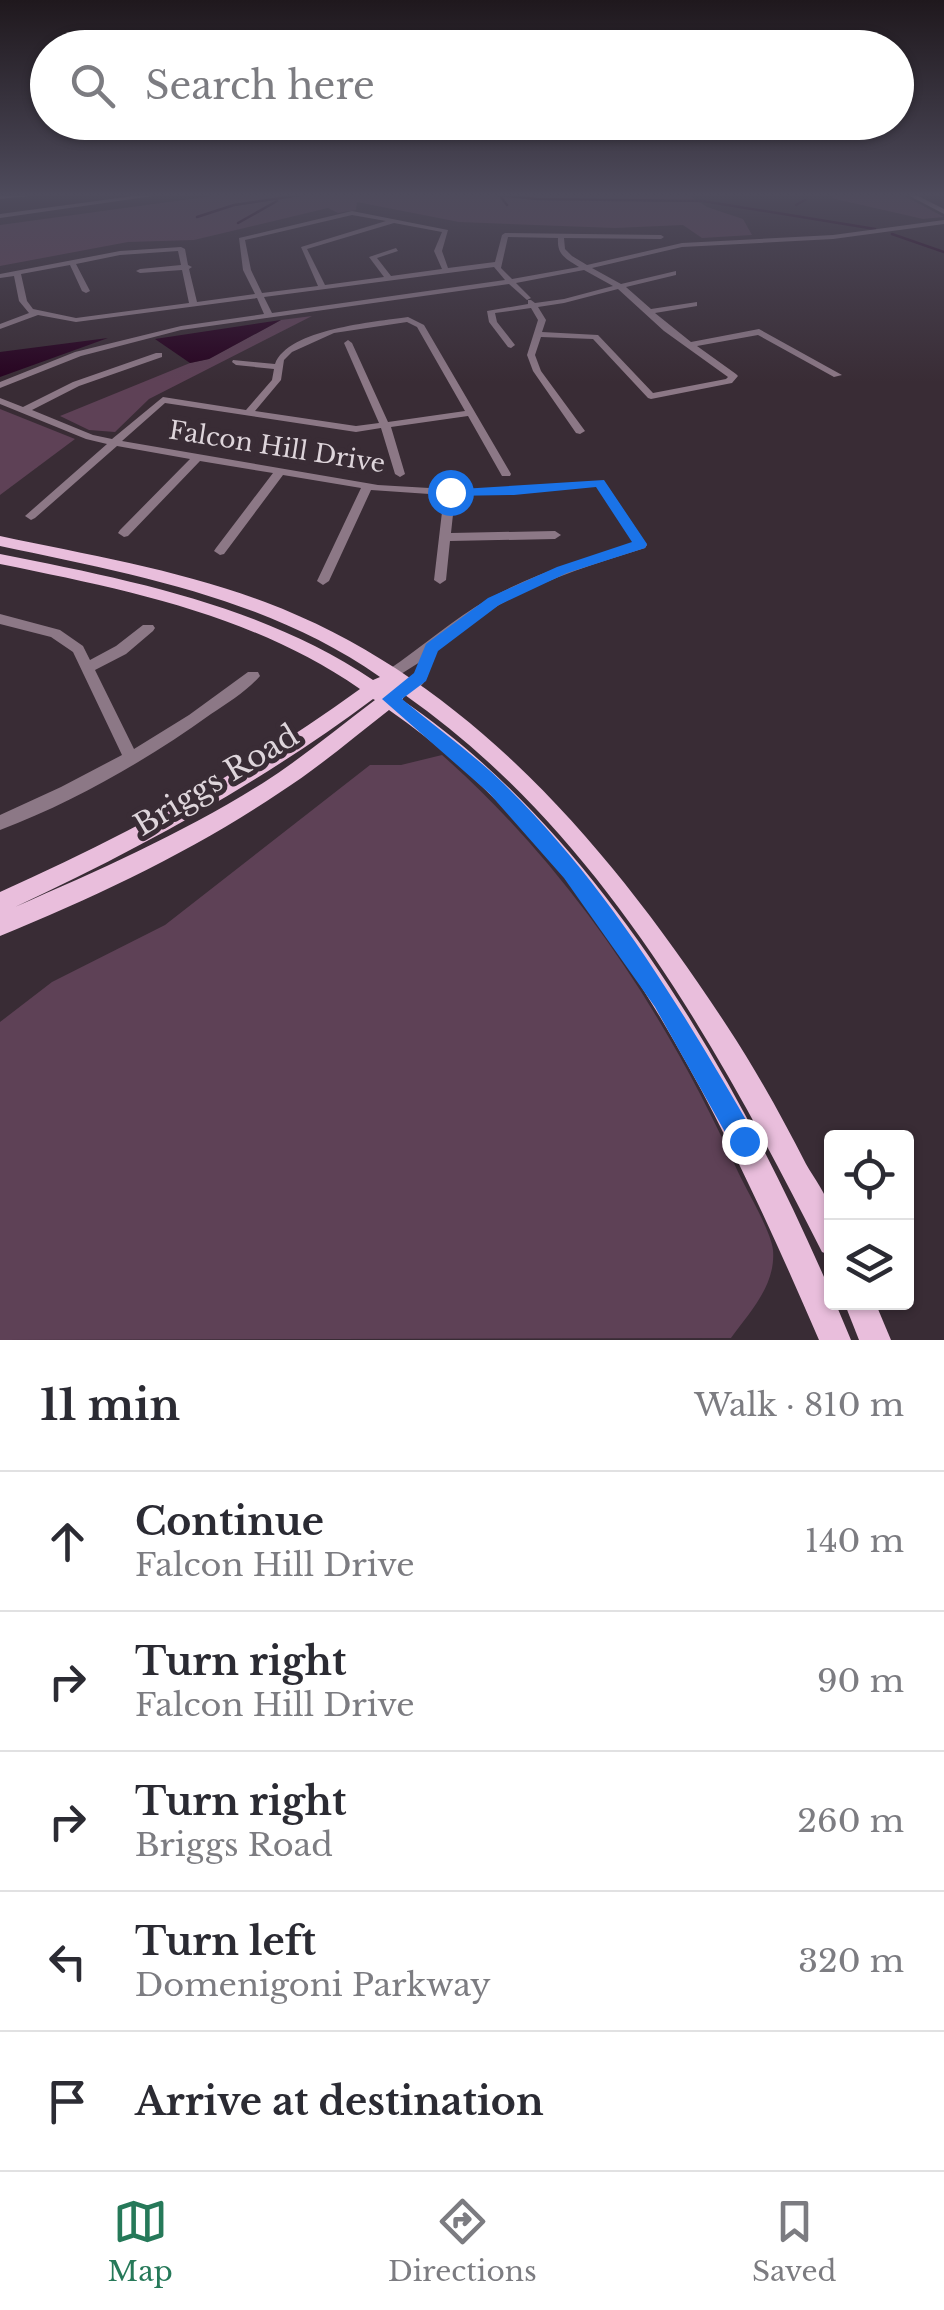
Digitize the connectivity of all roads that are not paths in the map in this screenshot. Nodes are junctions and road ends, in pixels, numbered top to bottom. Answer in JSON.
{"nodes":[{"id":1,"x":103,"y":257,"type":"edge"},
{"id":2,"x":184,"y":257,"type":"edge"},
{"id":3,"x":244,"y":257,"type":"edge"},
{"id":4,"x":307,"y":257,"type":"edge"},
{"id":5,"x":373,"y":257,"type":"edge"},
{"id":6,"x":440,"y":257,"type":"edge"},
{"id":7,"x":501,"y":257,"type":"edge"},
{"id":8,"x":568,"y":257,"type":"edge"},
{"id":9,"x":636,"y":257,"type":"edge"},
{"id":10,"x":72,"y":262,"type":"junction"},
{"id":11,"x":499,"y":264,"type":"junction"},
{"id":12,"x":188,"y":267,"type":"junction"},
{"id":13,"x":586,"y":268,"type":"junction"},
{"id":14,"x":445,"y":269,"type":"junction"},
{"id":15,"x":140,"y":271,"type":"dead end"},
{"id":16,"x":18,"y":272,"type":"junction"},
{"id":17,"x":673,"y":274,"type":"dead end"},
{"id":18,"x":0,"y":276,"type":"edge"},
{"id":19,"x":388,"y":277,"type":"junction"},
{"id":20,"x":512,"y":282,"type":"junction"},
{"id":21,"x":613,"y":283,"type":"junction"},
{"id":22,"x":322,"y":287,"type":"junction"},
{"id":23,"x":86,"y":291,"type":"dead end"},
{"id":24,"x":258,"y":295,"type":"junction"},
{"id":25,"x":134,"y":300,"type":"dead end"},
{"id":26,"x":530,"y":302,"type":"junction"},
{"id":27,"x":355,"y":304,"type":"junction"},
{"id":28,"x":694,"y":304,"type":"dead end"},
{"id":29,"x":194,"y":305,"type":"junction"},
{"id":30,"x":652,"y":311,"type":"junction"},
{"id":31,"x":35,"y":314,"type":"junction"},
{"id":32,"x":135,"y":314,"type":"junction"},
{"id":33,"x":265,"y":316,"type":"junction"},
{"id":34,"x":366,"y":325,"type":"junction"},
{"id":35,"x":0,"y":327,"type":"edge"},
{"id":36,"x":538,"y":334,"type":"junction"},
{"id":37,"x":348,"y":343,"type":"dead end"},
{"id":38,"x":691,"y":345,"type":"junction"},
{"id":39,"x":511,"y":346,"type":"dead end"},
{"id":40,"x":159,"y":354,"type":"dead end"},
{"id":41,"x":236,"y":362,"type":"dead end"},
{"id":42,"x":278,"y":367,"type":"junction"},
{"id":43,"x":837,"y":375,"type":"dead end"},
{"id":44,"x":0,"y":385,"type":"edge"},
{"id":45,"x":0,"y":401,"type":"edge"},
{"id":46,"x":25,"y":410,"type":"junction"},
{"id":47,"x":248,"y":413,"type":"junction"},
{"id":48,"x":470,"y":413,"type":"junction"},
{"id":49,"x":386,"y":427,"type":"junction"},
{"id":50,"x":580,"y":431,"type":"dead end"},
{"id":51,"x":112,"y":442,"type":"junction"},
{"id":52,"x":197,"y":458,"type":"junction"},
{"id":53,"x":280,"y":472,"type":"junction"},
{"id":54,"x":400,"y":474,"type":"dead end"},
{"id":55,"x":506,"y":474,"type":"dead end"},
{"id":56,"x":367,"y":486,"type":"junction"},
{"id":57,"x":450,"y":492,"type":"junction"},
{"id":58,"x":31,"y":516,"type":"dead end"},
{"id":59,"x":124,"y":532,"type":"dead end"},
{"id":60,"x":555,"y":535,"type":"dead end"},
{"id":61,"x":445,"y":537,"type":"junction"},
{"id":62,"x":0,"y":541,"type":"edge"},
{"id":63,"x":640,"y":544,"type":"joint"},
{"id":64,"x":220,"y":551,"type":"dead end"},
{"id":65,"x":0,"y":558,"type":"edge"},
{"id":66,"x":323,"y":580,"type":"dead end"},
{"id":67,"x":440,"y":580,"type":"dead end"},
{"id":68,"x":0,"y":620,"type":"edge"},
{"id":69,"x":148,"y":628,"type":"dead end"},
{"id":70,"x":89,"y":667,"type":"junction"},
{"id":71,"x":252,"y":676,"type":"dead end"},
{"id":72,"x":392,"y":687,"type":"junction"},
{"id":73,"x":132,"y":758,"type":"junction"},
{"id":74,"x":0,"y":823,"type":"edge"},
{"id":75,"x":0,"y":903,"type":"edge"},
{"id":76,"x":0,"y":925,"type":"edge"},
{"id":77,"x":824,"y":1227,"type":"edge"},
{"id":78,"x":862,"y":1310,"type":"edge"},
{"id":79,"x":835,"y":1340,"type":"edge"},
{"id":80,"x":875,"y":1340,"type":"edge"}],
"edges":[{"from":1,"to":10,"type":"street"},
{"from":2,"to":12,"type":"street"},
{"from":3,"to":24,"type":"street"},
{"from":4,"to":22,"type":"street"},
{"from":5,"to":19,"type":"street"},
{"from":6,"to":14,"type":"street"},
{"from":7,"to":11,"type":"street"},
{"from":8,"to":13,"type":"street"},
{"from":9,"to":13,"type":"street"},
{"from":10,"to":16,"type":"street"},
{"from":10,"to":23,"type":"street"},
{"from":11,"to":14,"type":"street"},
{"from":11,"to":20,"type":"street"},
{"from":12,"to":15,"type":"street"},
{"from":12,"to":29,"type":"street"},
{"from":13,"to":20,"type":"street"},
{"from":13,"to":21,"type":"street"},
{"from":14,"to":19,"type":"street"},
{"from":16,"to":18,"type":"street"},
{"from":16,"to":31,"type":"street"},
{"from":17,"to":21,"type":"street"},
{"from":19,"to":22,"type":"street"},
{"from":20,"to":26,"type":"street"},
{"from":20,"to":27,"type":"street"},
{"from":21,"to":26,"type":"street"},
{"from":21,"to":30,"type":"street"},
{"from":22,"to":24,"type":"street"},
{"from":24,"to":29,"type":"street"},
{"from":24,"to":33,"type":"street"},
{"from":25,"to":32,"type":"street"},
{"from":26,"to":36,"type":"street"},
{"from":26,"to":39,"type":"street"},
{"from":27,"to":33,"type":"street"},
{"from":27,"to":34,"type":"street"},
{"from":28,"to":30,"type":"street"},
{"from":29,"to":32,"type":"street"},
{"from":30,"to":38,"type":"street"},
{"from":31,"to":32,"type":"street"},
{"from":31,"to":35,"type":"street"},
{"from":33,"to":44,"type":"street"},
{"from":34,"to":42,"type":"street"},
{"from":34,"to":48,"type":"street"},
{"from":36,"to":38,"type":"street"},
{"from":36,"to":50,"type":"street"},
{"from":37,"to":49,"type":"street"},
{"from":38,"to":43,"type":"street"},
{"from":40,"to":46,"type":"street"},
{"from":41,"to":42,"type":"street"},
{"from":42,"to":47,"type":"street"},
{"from":45,"to":46,"type":"street","name":"Falcon Hill Drive"},
{"from":46,"to":51,"type":"street","name":"Falcon Hill Drive"},
{"from":47,"to":49,"type":"street"},
{"from":47,"to":51,"type":"street"},
{"from":48,"to":49,"type":"street"},
{"from":48,"to":55,"type":"street"},
{"from":49,"to":54,"type":"street"},
{"from":51,"to":52,"type":"street","name":"Falcon Hill Drive"},
{"from":51,"to":58,"type":"street"},
{"from":52,"to":53,"type":"street","name":"Falcon Hill Drive"},
{"from":52,"to":59,"type":"street"},
{"from":53,"to":56,"type":"street","name":"Falcon Hill Drive"},
{"from":53,"to":64,"type":"street"},
{"from":56,"to":57,"type":"street","name":"Falcon Hill Drive"},
{"from":56,"to":66,"type":"street"},
{"from":57,"to":61,"type":"street"},
{"from":57,"to":63,"type":"street","name":"Falcon Hill Drive"},
{"from":60,"to":61,"type":"street"},
{"from":61,"to":67,"type":"street"},
{"from":62,"to":72,"type":"main road"},
{"from":63,"to":72,"type":"street","name":"Briggs Road"},
{"from":65,"to":72,"type":"main road"},
{"from":68,"to":70,"type":"street"},
{"from":69,"to":70,"type":"street"},
{"from":70,"to":73,"type":"street"},
{"from":71,"to":73,"type":"street"},
{"from":72,"to":75,"type":"main road","name":"Briggs Road"},
{"from":72,"to":76,"type":"main road","name":"Briggs Road"},
{"from":72,"to":77,"type":"main road"},
{"from":72,"to":79,"type":"main road"},
{"from":73,"to":74,"type":"street"},
{"from":78,"to":80,"type":"main road"}]}
